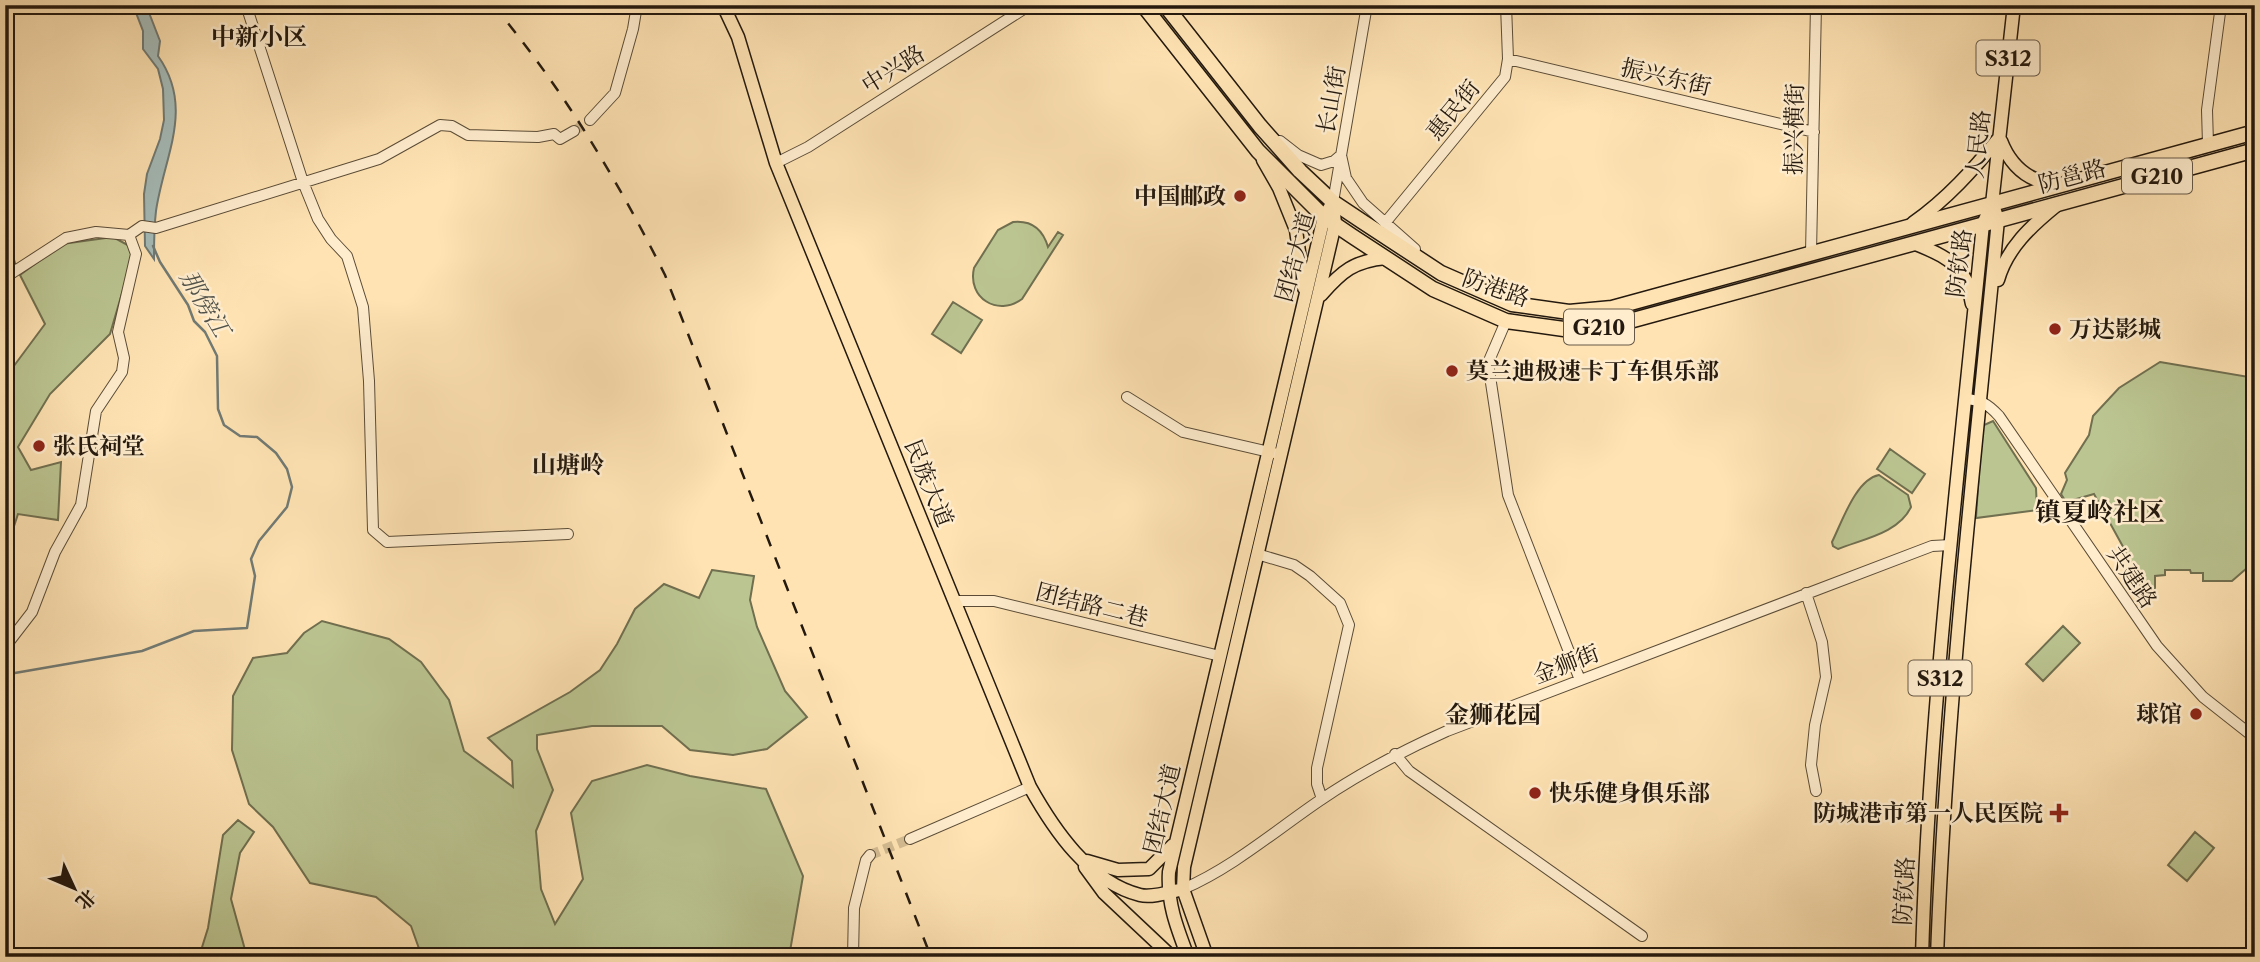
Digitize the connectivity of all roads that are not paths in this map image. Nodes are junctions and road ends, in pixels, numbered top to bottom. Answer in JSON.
{"nodes":[{"id":1,"x":246,"y":5,"type":"edge"},
{"id":2,"x":637,"y":5,"type":"edge"},
{"id":3,"x":723,"y":5,"type":"edge"},
{"id":4,"x":1030,"y":5,"type":"edge"},
{"id":5,"x":1143,"y":5,"type":"edge"},
{"id":6,"x":1165,"y":5,"type":"edge"},
{"id":7,"x":1367,"y":5,"type":"edge"},
{"id":8,"x":1506,"y":5,"type":"edge"},
{"id":9,"x":1816,"y":5,"type":"edge"},
{"id":10,"x":2014,"y":5,"type":"edge"},
{"id":11,"x":2221,"y":5,"type":"edge"},
{"id":12,"x":1508,"y":59,"type":"junction"},
{"id":13,"x":590,"y":120,"type":"tunnel mouth"},
{"id":14,"x":1260,"y":126,"type":"junction"},
{"id":15,"x":574,"y":131,"type":"tunnel mouth"},
{"id":16,"x":1814,"y":132,"type":"junction"},
{"id":17,"x":2255,"y":132,"type":"edge"},
{"id":18,"x":2000,"y":138,"type":"junction"},
{"id":19,"x":2208,"y":144,"type":"junction"},
{"id":20,"x":2255,"y":150,"type":"edge"},
{"id":21,"x":1258,"y":151,"type":"junction"},
{"id":22,"x":1341,"y":155,"type":"junction"},
{"id":23,"x":776,"y":163,"type":"junction"},
{"id":24,"x":303,"y":182,"type":"junction"},
{"id":25,"x":2058,"y":185,"type":"junction"},
{"id":26,"x":1334,"y":202,"type":"junction"},
{"id":27,"x":2060,"y":203,"type":"junction"},
{"id":28,"x":1992,"y":204,"type":"junction"},
{"id":29,"x":1330,"y":220,"type":"junction"},
{"id":30,"x":1998,"y":220,"type":"junction"},
{"id":31,"x":1385,"y":223,"type":"junction"},
{"id":32,"x":1983,"y":224,"type":"junction"},
{"id":33,"x":1909,"y":226,"type":"junction"},
{"id":34,"x":129,"y":235,"type":"junction"},
{"id":35,"x":5,"y":243,"type":"edge"},
{"id":36,"x":1913,"y":243,"type":"junction"},
{"id":37,"x":1811,"y":253,"type":"junction"},
{"id":38,"x":1386,"y":258,"type":"junction"},
{"id":39,"x":1441,"y":273,"type":"junction"},
{"id":40,"x":1312,"y":296,"type":"junction"},
{"id":41,"x":1974,"y":311,"type":"junction"},
{"id":42,"x":1989,"y":311,"type":"junction"},
{"id":43,"x":1506,"y":321,"type":"junction"},
{"id":44,"x":1127,"y":397,"type":"dead end"},
{"id":45,"x":1965,"y":399,"type":"junction"},
{"id":46,"x":1980,"y":400,"type":"junction"},
{"id":47,"x":1274,"y":453,"type":"junction"},
{"id":48,"x":568,"y":534,"type":"dead end"},
{"id":49,"x":1951,"y":545,"type":"junction"},
{"id":50,"x":1258,"y":554,"type":"junction"},
{"id":51,"x":1806,"y":593,"type":"junction"},
{"id":52,"x":954,"y":601,"type":"junction"},
{"id":53,"x":5,"y":647,"type":"edge"},
{"id":54,"x":1220,"y":656,"type":"junction"},
{"id":55,"x":1580,"y":680,"type":"junction"},
{"id":56,"x":2255,"y":738,"type":"edge"},
{"id":57,"x":1395,"y":754,"type":"junction"},
{"id":58,"x":1030,"y":787,"type":"junction"},
{"id":59,"x":1816,"y":791,"type":"dead end"},
{"id":60,"x":1322,"y":799,"type":"junction"},
{"id":61,"x":910,"y":839,"type":"tunnel mouth"},
{"id":62,"x":1176,"y":842,"type":"junction"},
{"id":63,"x":870,"y":855,"type":"dead end"},
{"id":64,"x":1079,"y":858,"type":"junction"},
{"id":65,"x":1183,"y":889,"type":"junction"},
{"id":66,"x":1168,"y":893,"type":"junction"},
{"id":67,"x":1642,"y":936,"type":"dead end"},
{"id":68,"x":853,"y":957,"type":"edge"},
{"id":69,"x":1172,"y":957,"type":"edge"},
{"id":70,"x":1188,"y":957,"type":"edge"},
{"id":71,"x":1207,"y":957,"type":"edge"},
{"id":72,"x":1922,"y":957,"type":"edge"},
{"id":73,"x":1937,"y":957,"type":"edge"}],
"edges":[{"from":1,"to":24,"type":"street"},
{"from":2,"to":13,"type":"street"},
{"from":3,"to":23,"type":"main road","name":"民族大道"},
{"from":4,"to":23,"type":"street","name":"中兴路"},
{"from":5,"to":21,"type":"highway","name":"防港路","number":"G210"},
{"from":6,"to":14,"type":"highway","name":"防港路","number":"G210"},
{"from":7,"to":22,"type":"street","name":"长山街"},
{"from":8,"to":12,"type":"street","name":"惠民街"},
{"from":9,"to":16,"type":"street","name":"振兴横街"},
{"from":10,"to":18,"type":"main road","name":"人民路","number":"S312"},
{"from":11,"to":19,"type":"street"},
{"from":12,"to":16,"type":"street","name":"振兴东街"},
{"from":12,"to":31,"type":"street","name":"惠民街"},
{"from":14,"to":22,"type":"street"},
{"from":14,"to":26,"type":"highway","name":"防港路","number":"G210"},
{"from":15,"to":24,"type":"street"},
{"from":16,"to":37,"type":"street","name":"振兴横街"},
{"from":17,"to":19,"type":"highway","name":"防邕路","number":"G210"},
{"from":18,"to":25,"type":"main road"},
{"from":18,"to":28,"type":"main road","name":"人民路","number":"S312"},
{"from":18,"to":33,"type":"main road"},
{"from":19,"to":25,"type":"highway","name":"防邕路","number":"G210"},
{"from":20,"to":27,"type":"highway","name":"防邕路","number":"G210"},
{"from":21,"to":29,"type":"highway","name":"防港路","number":"G210"},
{"from":21,"to":40,"type":"main road"},
{"from":22,"to":26,"type":"street","name":"长山街"},
{"from":22,"to":31,"type":"street"},
{"from":23,"to":52,"type":"main road","name":"民族大道"},
{"from":24,"to":34,"type":"street"},
{"from":24,"to":48,"type":"street"},
{"from":25,"to":28,"type":"highway","name":"防邕路","number":"G210"},
{"from":26,"to":29,"type":"main road","name":"团结大道"},
{"from":26,"to":39,"type":"highway","name":"防港路","number":"G210"},
{"from":27,"to":30,"type":"highway","name":"防邕路","number":"G210"},
{"from":27,"to":42,"type":"main road"},
{"from":28,"to":30,"type":"main road","name":"防钦路","number":"S312"},
{"from":28,"to":32,"type":"main road","name":"防钦路","number":"S312"},
{"from":28,"to":33,"type":"highway","name":"防港路","number":"G210"},
{"from":29,"to":38,"type":"highway","name":"防港路","number":"G210"},
{"from":29,"to":40,"type":"main road","name":"团结大道"},
{"from":30,"to":32,"type":"highway","name":"防邕路","number":"G210"},
{"from":30,"to":42,"type":"main road","name":"防钦路","number":"S312"},
{"from":31,"to":39,"type":"street"},
{"from":32,"to":36,"type":"highway","name":"防港路","number":"G210"},
{"from":32,"to":41,"type":"main road","name":"防钦路","number":"S312"},
{"from":33,"to":37,"type":"highway","name":"防港路","number":"G210"},
{"from":34,"to":35,"type":"street"},
{"from":34,"to":53,"type":"street"},
{"from":36,"to":41,"type":"main road"},
{"from":36,"to":43,"type":"highway","name":"防港路","number":"G210"},
{"from":37,"to":39,"type":"highway","name":"防港路","number":"G210"},
{"from":38,"to":40,"type":"main road"},
{"from":38,"to":43,"type":"highway","name":"防港路","number":"G210"},
{"from":40,"to":47,"type":"main road","name":"团结大道"},
{"from":41,"to":45,"type":"main road","name":"防钦路","number":"S312"},
{"from":42,"to":46,"type":"main road","name":"防钦路","number":"S312"},
{"from":43,"to":55,"type":"street"},
{"from":44,"to":47,"type":"street"},
{"from":45,"to":46,"type":"street"},
{"from":45,"to":49,"type":"main road","name":"防钦路","number":"S312"},
{"from":46,"to":56,"type":"street","name":"共建路"},
{"from":46,"to":73,"type":"main road","name":"防钦路","number":"S312"},
{"from":47,"to":50,"type":"main road","name":"团结大道"},
{"from":47,"to":54,"type":"main road","name":"团结大道"},
{"from":49,"to":51,"type":"street","name":"金狮街"},
{"from":49,"to":72,"type":"main road","name":"防钦路","number":"S312"},
{"from":50,"to":60,"type":"street"},
{"from":50,"to":65,"type":"main road","name":"团结大道"},
{"from":51,"to":55,"type":"street","name":"金狮街"},
{"from":51,"to":59,"type":"street"},
{"from":52,"to":54,"type":"street","name":"团结路二巷"},
{"from":52,"to":58,"type":"main road","name":"民族大道"},
{"from":54,"to":62,"type":"main road","name":"团结大道"},
{"from":55,"to":57,"type":"street","name":"金狮街"},
{"from":57,"to":60,"type":"street","name":"金狮街"},
{"from":57,"to":67,"type":"street"},
{"from":58,"to":61,"type":"street"},
{"from":58,"to":64,"type":"main road","name":"民族大道"},
{"from":60,"to":65,"type":"street","name":"金狮街"},
{"from":62,"to":64,"type":"main road"},
{"from":62,"to":66,"type":"main road","name":"团结大道"},
{"from":63,"to":68,"type":"street"},
{"from":64,"to":66,"type":"main road","name":"民族大道"},
{"from":64,"to":69,"type":"main road"},
{"from":65,"to":66,"type":"main road","name":"民族大道"},
{"from":65,"to":71,"type":"main road","name":"团结大道"},
{"from":66,"to":70,"type":"main road","name":"团结大道"}]}
